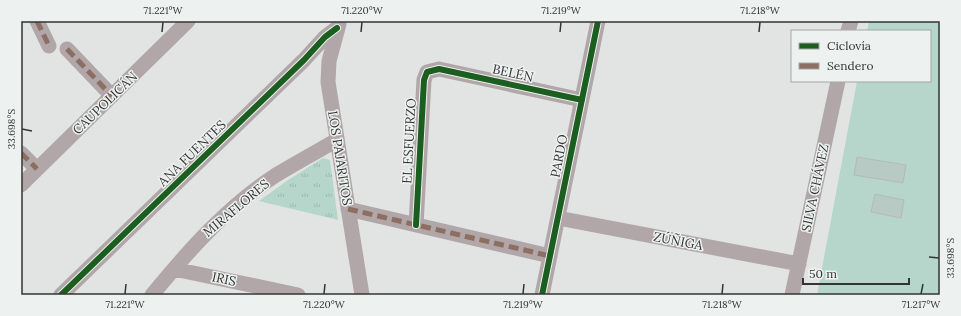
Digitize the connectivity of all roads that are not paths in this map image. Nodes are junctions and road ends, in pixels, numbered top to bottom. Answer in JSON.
{"nodes":[{"id":1,"x":37,"y":21,"type":"edge"},
{"id":2,"x":188,"y":21,"type":"edge"},
{"id":3,"x":598,"y":21,"type":"edge"},
{"id":4,"x":339,"y":25,"type":"edge"},
{"id":5,"x":49,"y":46,"type":"dead end"},
{"id":6,"x":67,"y":48,"type":"dead end"},
{"id":7,"x":304,"y":60,"type":"junction"},
{"id":8,"x":329,"y":61,"type":"junction"},
{"id":9,"x":439,"y":69,"type":"joint"},
{"id":10,"x":838,"y":82,"type":"edge"},
{"id":11,"x":112,"y":96,"type":"junction"},
{"id":12,"x":582,"y":100,"type":"junction"},
{"id":13,"x":337,"y":140,"type":"junction"},
{"id":14,"x":21,"y":153,"type":"edge"},
{"id":15,"x":37,"y":169,"type":"junction"},
{"id":16,"x":21,"y":185,"type":"edge"},
{"id":17,"x":348,"y":209,"type":"junction"},
{"id":18,"x":558,"y":218,"type":"junction"},
{"id":19,"x":416,"y":225,"type":"junction"},
{"id":20,"x":550,"y":256,"type":"junction"},
{"id":21,"x":799,"y":264,"type":"junction"},
{"id":22,"x":174,"y":268,"type":"junction"},
{"id":23,"x":61,"y":295,"type":"edge"},
{"id":24,"x":152,"y":295,"type":"edge"},
{"id":25,"x":298,"y":295,"type":"edge"},
{"id":26,"x":362,"y":295,"type":"edge"},
{"id":27,"x":542,"y":295,"type":"edge"},
{"id":28,"x":792,"y":295,"type":"edge"}],
"edges":[{"from":1,"to":5,"type":"street"},
{"from":2,"to":11,"type":"street","name":"CAUPOLICÁN"},
{"from":3,"to":12,"type":"street","name":"PARDO"},
{"from":4,"to":7,"type":"street","name":"ANA FUENTES"},
{"from":4,"to":8,"type":"street","name":"LOS PAJARITOS"},
{"from":6,"to":11,"type":"street"},
{"from":7,"to":8,"type":"street"},
{"from":7,"to":23,"type":"street","name":"ANA FUENTES"},
{"from":8,"to":13,"type":"street","name":"LOS PAJARITOS"},
{"from":9,"to":12,"type":"street","name":"BELÉN"},
{"from":9,"to":19,"type":"street","name":"EL ESFUERZO"},
{"from":10,"to":21,"type":"street","name":"SILVA CHÁVEZ"},
{"from":11,"to":15,"type":"street","name":"CAUPOLICÁN"},
{"from":12,"to":18,"type":"street","name":"PARDO"},
{"from":13,"to":17,"type":"street","name":"LOS PAJARITOS"},
{"from":13,"to":22,"type":"street","name":"MIRAFLORES"},
{"from":14,"to":15,"type":"street"},
{"from":15,"to":16,"type":"street","name":"CAUPOLICÁN"},
{"from":17,"to":19,"type":"street"},
{"from":17,"to":26,"type":"street","name":"LOS PAJARITOS"},
{"from":18,"to":20,"type":"street","name":"PARDO"},
{"from":18,"to":21,"type":"street","name":"ZÚÑIGA"},
{"from":19,"to":20,"type":"street"},
{"from":20,"to":27,"type":"street","name":"PARDO"},
{"from":21,"to":28,"type":"street","name":"SILVA CHÁVEZ"},
{"from":22,"to":24,"type":"street","name":"MIRAFLORES"},
{"from":22,"to":25,"type":"street","name":"IRIS"}]}
